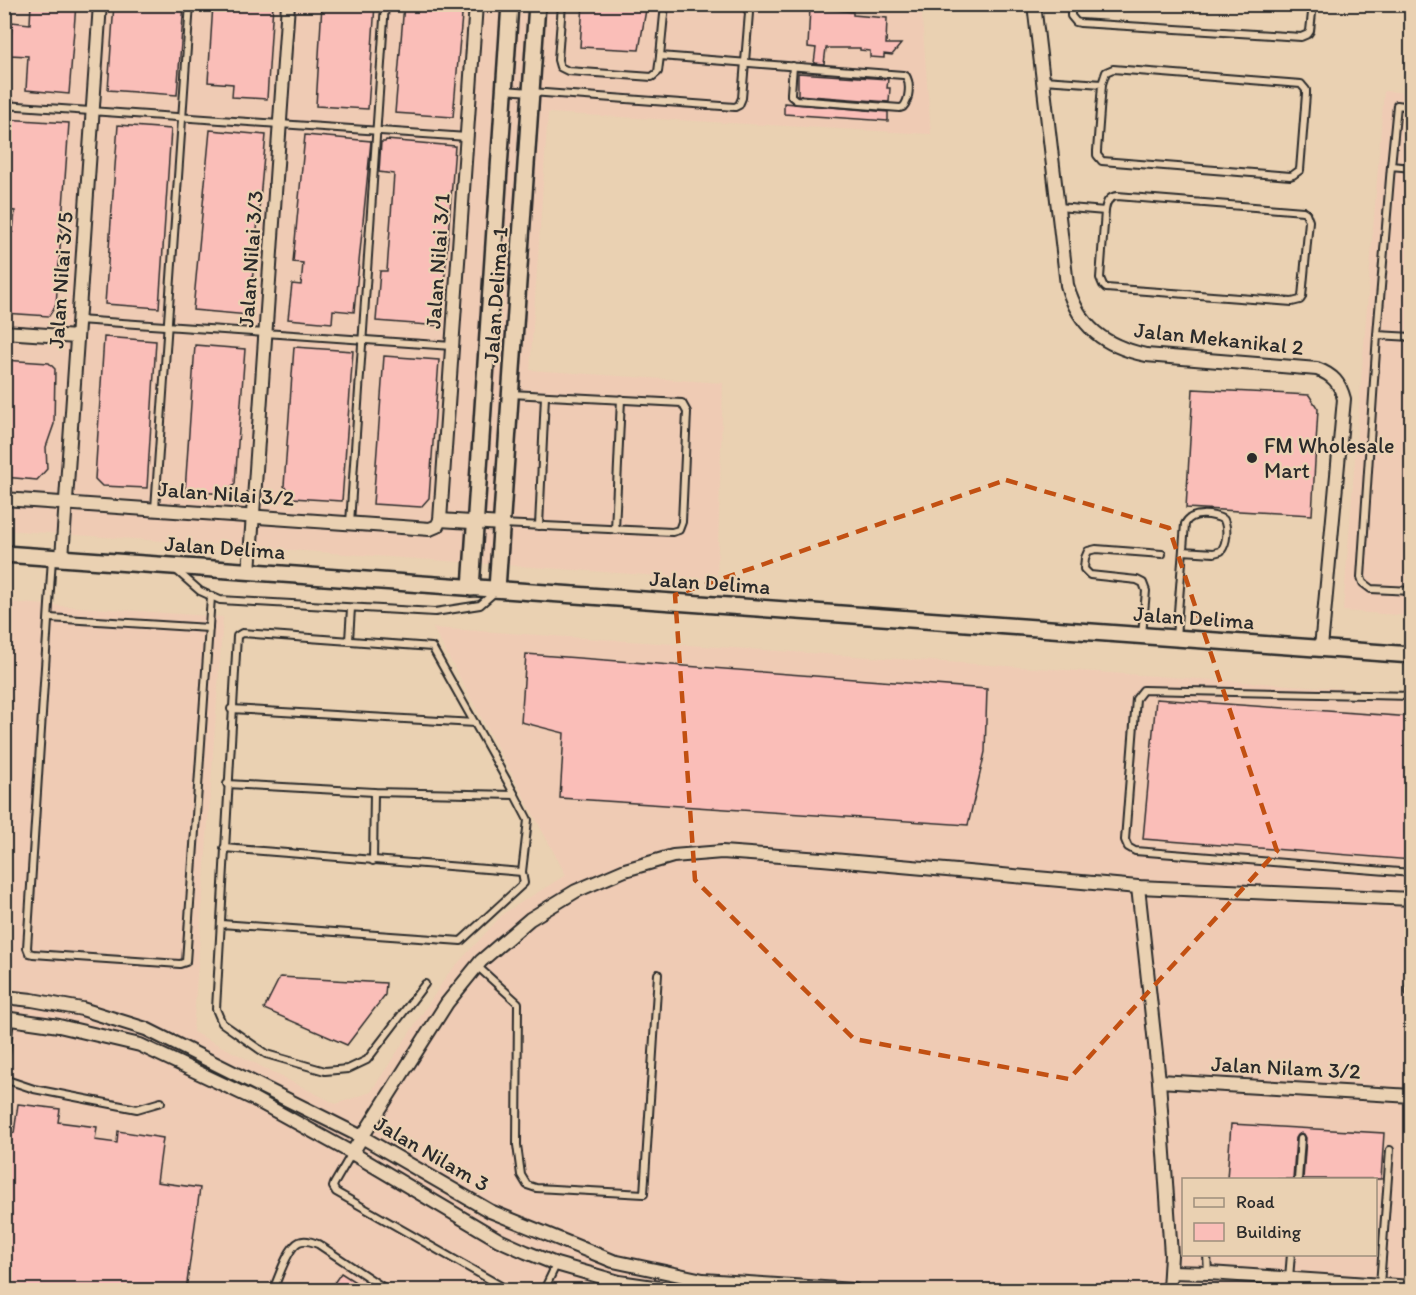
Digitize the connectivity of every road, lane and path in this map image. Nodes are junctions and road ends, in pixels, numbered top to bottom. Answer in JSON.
{"nodes":[{"id":1,"x":100,"y":4,"type":"edge"},
{"id":2,"x":190,"y":4,"type":"edge"},
{"id":3,"x":288,"y":4,"type":"edge"},
{"id":4,"x":385,"y":4,"type":"edge"},
{"id":5,"x":476,"y":4,"type":"edge"},
{"id":6,"x":510,"y":4,"type":"edge"},
{"id":7,"x":537,"y":4,"type":"edge"},
{"id":8,"x":562,"y":4,"type":"edge"},
{"id":9,"x":665,"y":4,"type":"edge"},
{"id":10,"x":746,"y":4,"type":"edge"},
{"id":11,"x":1034,"y":4,"type":"edge"},
{"id":12,"x":1071,"y":4,"type":"edge"},
{"id":13,"x":1313,"y":4,"type":"edge"},
{"id":14,"x":660,"y":56,"type":"junction"},
{"id":15,"x":745,"y":63,"type":"junction"},
{"id":16,"x":793,"y":66,"type":"junction"},
{"id":17,"x":1043,"y":80,"type":"junction"},
{"id":18,"x":1102,"y":84,"type":"junction"},
{"id":19,"x":504,"y":90,"type":"junction"},
{"id":20,"x":531,"y":92,"type":"junction"},
{"id":21,"x":4,"y":105,"type":"edge"},
{"id":22,"x":1412,"y":107,"type":"edge"},
{"id":23,"x":93,"y":111,"type":"junction"},
{"id":24,"x":182,"y":117,"type":"junction"},
{"id":25,"x":280,"y":124,"type":"junction"},
{"id":26,"x":377,"y":130,"type":"junction"},
{"id":27,"x":466,"y":136,"type":"junction"},
{"id":28,"x":1392,"y":166,"type":"junction"},
{"id":29,"x":1412,"y":168,"type":"edge"},
{"id":30,"x":1057,"y":207,"type":"junction"},
{"id":31,"x":1105,"y":211,"type":"junction"},
{"id":32,"x":78,"y":320,"type":"junction"},
{"id":33,"x":168,"y":326,"type":"junction"},
{"id":34,"x":4,"y":332,"type":"edge"},
{"id":35,"x":266,"y":333,"type":"junction"},
{"id":36,"x":1377,"y":335,"type":"junction"},
{"id":37,"x":77,"y":337,"type":"junction"},
{"id":38,"x":1412,"y":337,"type":"edge"},
{"id":39,"x":363,"y":340,"type":"junction"},
{"id":40,"x":452,"y":346,"type":"junction"},
{"id":41,"x":510,"y":394,"type":"junction"},
{"id":42,"x":545,"y":396,"type":"junction"},
{"id":43,"x":621,"y":399,"type":"junction"},
{"id":44,"x":4,"y":500,"type":"edge"},
{"id":45,"x":66,"y":504,"type":"junction"},
{"id":46,"x":155,"y":510,"type":"junction"},
{"id":47,"x":253,"y":516,"type":"junction"},
{"id":48,"x":440,"y":520,"type":"junction"},
{"id":49,"x":350,"y":523,"type":"junction"},
{"id":50,"x":476,"y":523,"type":"junction"},
{"id":51,"x":502,"y":524,"type":"junction"},
{"id":52,"x":539,"y":526,"type":"junction"},
{"id":53,"x":615,"y":530,"type":"junction"},
{"id":54,"x":1183,"y":551,"type":"junction"},
{"id":55,"x":4,"y":554,"type":"edge"},
{"id":56,"x":1162,"y":554,"type":"dead end"},
{"id":57,"x":57,"y":558,"type":"junction"},
{"id":58,"x":171,"y":566,"type":"junction"},
{"id":59,"x":249,"y":572,"type":"junction"},
{"id":60,"x":471,"y":588,"type":"junction"},
{"id":61,"x":497,"y":589,"type":"junction"},
{"id":62,"x":1412,"y":591,"type":"edge"},
{"id":63,"x":211,"y":597,"type":"junction"},
{"id":64,"x":351,"y":608,"type":"junction"},
{"id":65,"x":49,"y":618,"type":"junction"},
{"id":66,"x":209,"y":628,"type":"junction"},
{"id":67,"x":1142,"y":636,"type":"junction"},
{"id":68,"x":1176,"y":638,"type":"junction"},
{"id":69,"x":349,"y":640,"type":"junction"},
{"id":70,"x":1321,"y":648,"type":"junction"},
{"id":71,"x":1412,"y":655,"type":"edge"},
{"id":72,"x":1412,"y":696,"type":"edge"},
{"id":73,"x":231,"y":709,"type":"junction"},
{"id":74,"x":475,"y":723,"type":"junction"},
{"id":75,"x":227,"y":784,"type":"junction"},
{"id":76,"x":374,"y":792,"type":"junction"},
{"id":77,"x":515,"y":795,"type":"junction"},
{"id":78,"x":224,"y":848,"type":"junction"},
{"id":79,"x":373,"y":861,"type":"junction"},
{"id":80,"x":522,"y":872,"type":"junction"},
{"id":81,"x":1412,"y":873,"type":"edge"},
{"id":82,"x":1138,"y":887,"type":"junction"},
{"id":83,"x":1412,"y":899,"type":"edge"},
{"id":84,"x":221,"y":924,"type":"junction"},
{"id":85,"x":1412,"y":965,"type":"edge"},
{"id":86,"x":477,"y":966,"type":"junction"},
{"id":87,"x":658,"y":974,"type":"dead end"},
{"id":88,"x":426,"y":984,"type":"dead end"},
{"id":89,"x":1409,"y":992,"type":"dead end"},
{"id":90,"x":4,"y":997,"type":"edge"},
{"id":91,"x":7,"y":1018,"type":"edge"},
{"id":92,"x":6,"y":1081,"type":"edge"},
{"id":93,"x":1159,"y":1081,"type":"junction"},
{"id":94,"x":1412,"y":1096,"type":"edge"},
{"id":95,"x":162,"y":1102,"type":"dead end"},
{"id":96,"x":362,"y":1137,"type":"junction"},
{"id":97,"x":1301,"y":1137,"type":"dead end"},
{"id":98,"x":1390,"y":1150,"type":"dead end"},
{"id":99,"x":352,"y":1153,"type":"junction"},
{"id":100,"x":1298,"y":1178,"type":"edge"},
{"id":101,"x":1207,"y":1256,"type":"edge"},
{"id":102,"x":1291,"y":1256,"type":"edge"},
{"id":103,"x":556,"y":1264,"type":"junction"},
{"id":104,"x":1171,"y":1272,"type":"junction"},
{"id":105,"x":1209,"y":1273,"type":"junction"},
{"id":106,"x":1289,"y":1279,"type":"junction"},
{"id":107,"x":1380,"y":1285,"type":"junction"},
{"id":108,"x":1412,"y":1287,"type":"edge"},
{"id":109,"x":273,"y":1290,"type":"edge"},
{"id":110,"x":387,"y":1290,"type":"edge"},
{"id":111,"x":508,"y":1290,"type":"edge"},
{"id":112,"x":544,"y":1290,"type":"edge"},
{"id":113,"x":674,"y":1290,"type":"edge"},
{"id":114,"x":854,"y":1290,"type":"edge"},
{"id":115,"x":1169,"y":1290,"type":"edge"}],
"edges":[{"from":1,"to":23,"type":"street","name":"Jalan Nilai 3/5"},
{"from":2,"to":24,"type":"lane"},
{"from":3,"to":25,"type":"street","name":"Jalan Nilai 3/3"},
{"from":4,"to":26,"type":"lane"},
{"from":5,"to":27,"type":"street","name":"Jalan Nilai 3/1"},
{"from":6,"to":19,"type":"street","name":"Jalan Delima 1"},
{"from":7,"to":20,"type":"street","name":"Jalan Delima 1"},
{"from":8,"to":14,"type":"lane"},
{"from":9,"to":14,"type":"lane"},
{"from":10,"to":15,"type":"lane"},
{"from":11,"to":17,"type":"street","name":"Jalan Mekanikal 2"},
{"from":12,"to":13,"type":"lane"},
{"from":14,"to":15,"type":"lane"},
{"from":15,"to":16,"type":"lane"},
{"from":15,"to":20,"type":"lane"},
{"from":16,"to":16,"type":"lane"},
{"from":17,"to":18,"type":"lane"},
{"from":17,"to":30,"type":"street","name":"Jalan Mekanikal 2"},
{"from":18,"to":18,"type":"lane"},
{"from":19,"to":20,"type":"lane"},
{"from":19,"to":50,"type":"street","name":"Jalan Delima 1"},
{"from":20,"to":41,"type":"street","name":"Jalan Delima 1"},
{"from":21,"to":23,"type":"lane"},
{"from":22,"to":28,"type":"lane"},
{"from":23,"to":24,"type":"lane"},
{"from":23,"to":32,"type":"street","name":"Jalan Nilai 3/5"},
{"from":24,"to":25,"type":"lane"},
{"from":24,"to":33,"type":"lane"},
{"from":25,"to":26,"type":"lane"},
{"from":25,"to":35,"type":"street","name":"Jalan Nilai 3/3"},
{"from":26,"to":27,"type":"lane"},
{"from":26,"to":39,"type":"lane"},
{"from":27,"to":40,"type":"street","name":"Jalan Nilai 3/1"},
{"from":28,"to":29,"type":"lane"},
{"from":28,"to":36,"type":"lane"},
{"from":30,"to":31,"type":"lane"},
{"from":30,"to":70,"type":"street","name":"Jalan Mekanikal 2"},
{"from":31,"to":31,"type":"lane"},
{"from":32,"to":33,"type":"lane"},
{"from":32,"to":37,"type":"street","name":"Jalan Nilai 3/5"},
{"from":33,"to":35,"type":"lane"},
{"from":33,"to":46,"type":"lane"},
{"from":34,"to":37,"type":"street"},
{"from":35,"to":39,"type":"lane"},
{"from":35,"to":47,"type":"street","name":"Jalan Nilai 3/3"},
{"from":36,"to":38,"type":"lane"},
{"from":36,"to":62,"type":"lane"},
{"from":37,"to":45,"type":"street","name":"Jalan Nilai 3/5"},
{"from":39,"to":40,"type":"lane"},
{"from":39,"to":49,"type":"lane"},
{"from":40,"to":48,"type":"street","name":"Jalan Nilai 3/1"},
{"from":41,"to":42,"type":"lane"},
{"from":41,"to":51,"type":"street","name":"Jalan Delima 1"},
{"from":42,"to":43,"type":"lane"},
{"from":42,"to":52,"type":"lane"},
{"from":43,"to":53,"type":"lane"},
{"from":43,"to":53,"type":"lane"},
{"from":44,"to":45,"type":"street","name":"Jalan Nilai 3/2"},
{"from":45,"to":46,"type":"street","name":"Jalan Nilai 3/2"},
{"from":45,"to":57,"type":"street","name":"Jalan Nilai 3/5"},
{"from":46,"to":47,"type":"street","name":"Jalan Nilai 3/2"},
{"from":47,"to":49,"type":"street","name":"Jalan Nilai 3/2"},
{"from":47,"to":59,"type":"street","name":"Jalan Nilai 3/3"},
{"from":48,"to":49,"type":"street","name":"Jalan Nilai 3/2"},
{"from":48,"to":50,"type":"street"},
{"from":50,"to":51,"type":"street"},
{"from":50,"to":60,"type":"street","name":"Jalan Delima 1"},
{"from":51,"to":52,"type":"lane"},
{"from":51,"to":61,"type":"street","name":"Jalan Delima 1"},
{"from":52,"to":53,"type":"lane"},
{"from":54,"to":54,"type":"lane"},
{"from":54,"to":68,"type":"lane"},
{"from":55,"to":57,"type":"street","name":"Jalan Delima"},
{"from":56,"to":67,"type":"lane"},
{"from":57,"to":58,"type":"street","name":"Jalan Delima"},
{"from":57,"to":65,"type":"lane"},
{"from":58,"to":59,"type":"street","name":"Jalan Delima"},
{"from":58,"to":63,"type":"lane"},
{"from":59,"to":60,"type":"street","name":"Jalan Delima"},
{"from":60,"to":61,"type":"street","name":"Jalan Delima"},
{"from":61,"to":64,"type":"lane"},
{"from":61,"to":67,"type":"street","name":"Jalan Delima"},
{"from":63,"to":64,"type":"lane"},
{"from":63,"to":66,"type":"lane"},
{"from":64,"to":69,"type":"lane"},
{"from":65,"to":66,"type":"lane"},
{"from":65,"to":66,"type":"lane"},
{"from":67,"to":68,"type":"street","name":"Jalan Delima"},
{"from":68,"to":70,"type":"street","name":"Jalan Delima"},
{"from":69,"to":73,"type":"lane"},
{"from":69,"to":74,"type":"lane"},
{"from":70,"to":71,"type":"street","name":"Jalan Delima"},
{"from":72,"to":81,"type":"lane"},
{"from":73,"to":74,"type":"lane"},
{"from":73,"to":75,"type":"lane"},
{"from":74,"to":77,"type":"lane"},
{"from":75,"to":76,"type":"lane"},
{"from":75,"to":78,"type":"lane"},
{"from":76,"to":77,"type":"lane"},
{"from":76,"to":79,"type":"lane"},
{"from":77,"to":80,"type":"lane"},
{"from":78,"to":79,"type":"lane"},
{"from":78,"to":84,"type":"lane"},
{"from":79,"to":80,"type":"lane"},
{"from":80,"to":84,"type":"lane"},
{"from":82,"to":83,"type":"street"},
{"from":82,"to":86,"type":"street"},
{"from":82,"to":93,"type":"street"},
{"from":84,"to":88,"type":"lane"},
{"from":85,"to":89,"type":"lane"},
{"from":86,"to":87,"type":"lane"},
{"from":86,"to":96,"type":"street"},
{"from":90,"to":96,"type":"street","name":"Jalan Nilam 3"},
{"from":91,"to":92,"type":"lane"},
{"from":91,"to":99,"type":"street","name":"Jalan Nilam 3"},
{"from":92,"to":95,"type":"lane"},
{"from":93,"to":94,"type":"street","name":"Jalan Nilam 3/2"},
{"from":93,"to":104,"type":"street"},
{"from":96,"to":99,"type":"street"},
{"from":96,"to":114,"type":"street","name":"Jalan Nilam 3"},
{"from":97,"to":100,"type":"lane"},
{"from":98,"to":107,"type":"lane"},
{"from":99,"to":103,"type":"street","name":"Jalan Nilam 3"},
{"from":99,"to":111,"type":"lane"},
{"from":101,"to":105,"type":"lane"},
{"from":102,"to":106,"type":"lane"},
{"from":103,"to":112,"type":"lane"},
{"from":103,"to":113,"type":"street","name":"Jalan Nilam 3"},
{"from":104,"to":105,"type":"street"},
{"from":104,"to":115,"type":"street"},
{"from":105,"to":106,"type":"street"},
{"from":106,"to":107,"type":"street"},
{"from":107,"to":108,"type":"street"},
{"from":109,"to":110,"type":"lane"}]}
